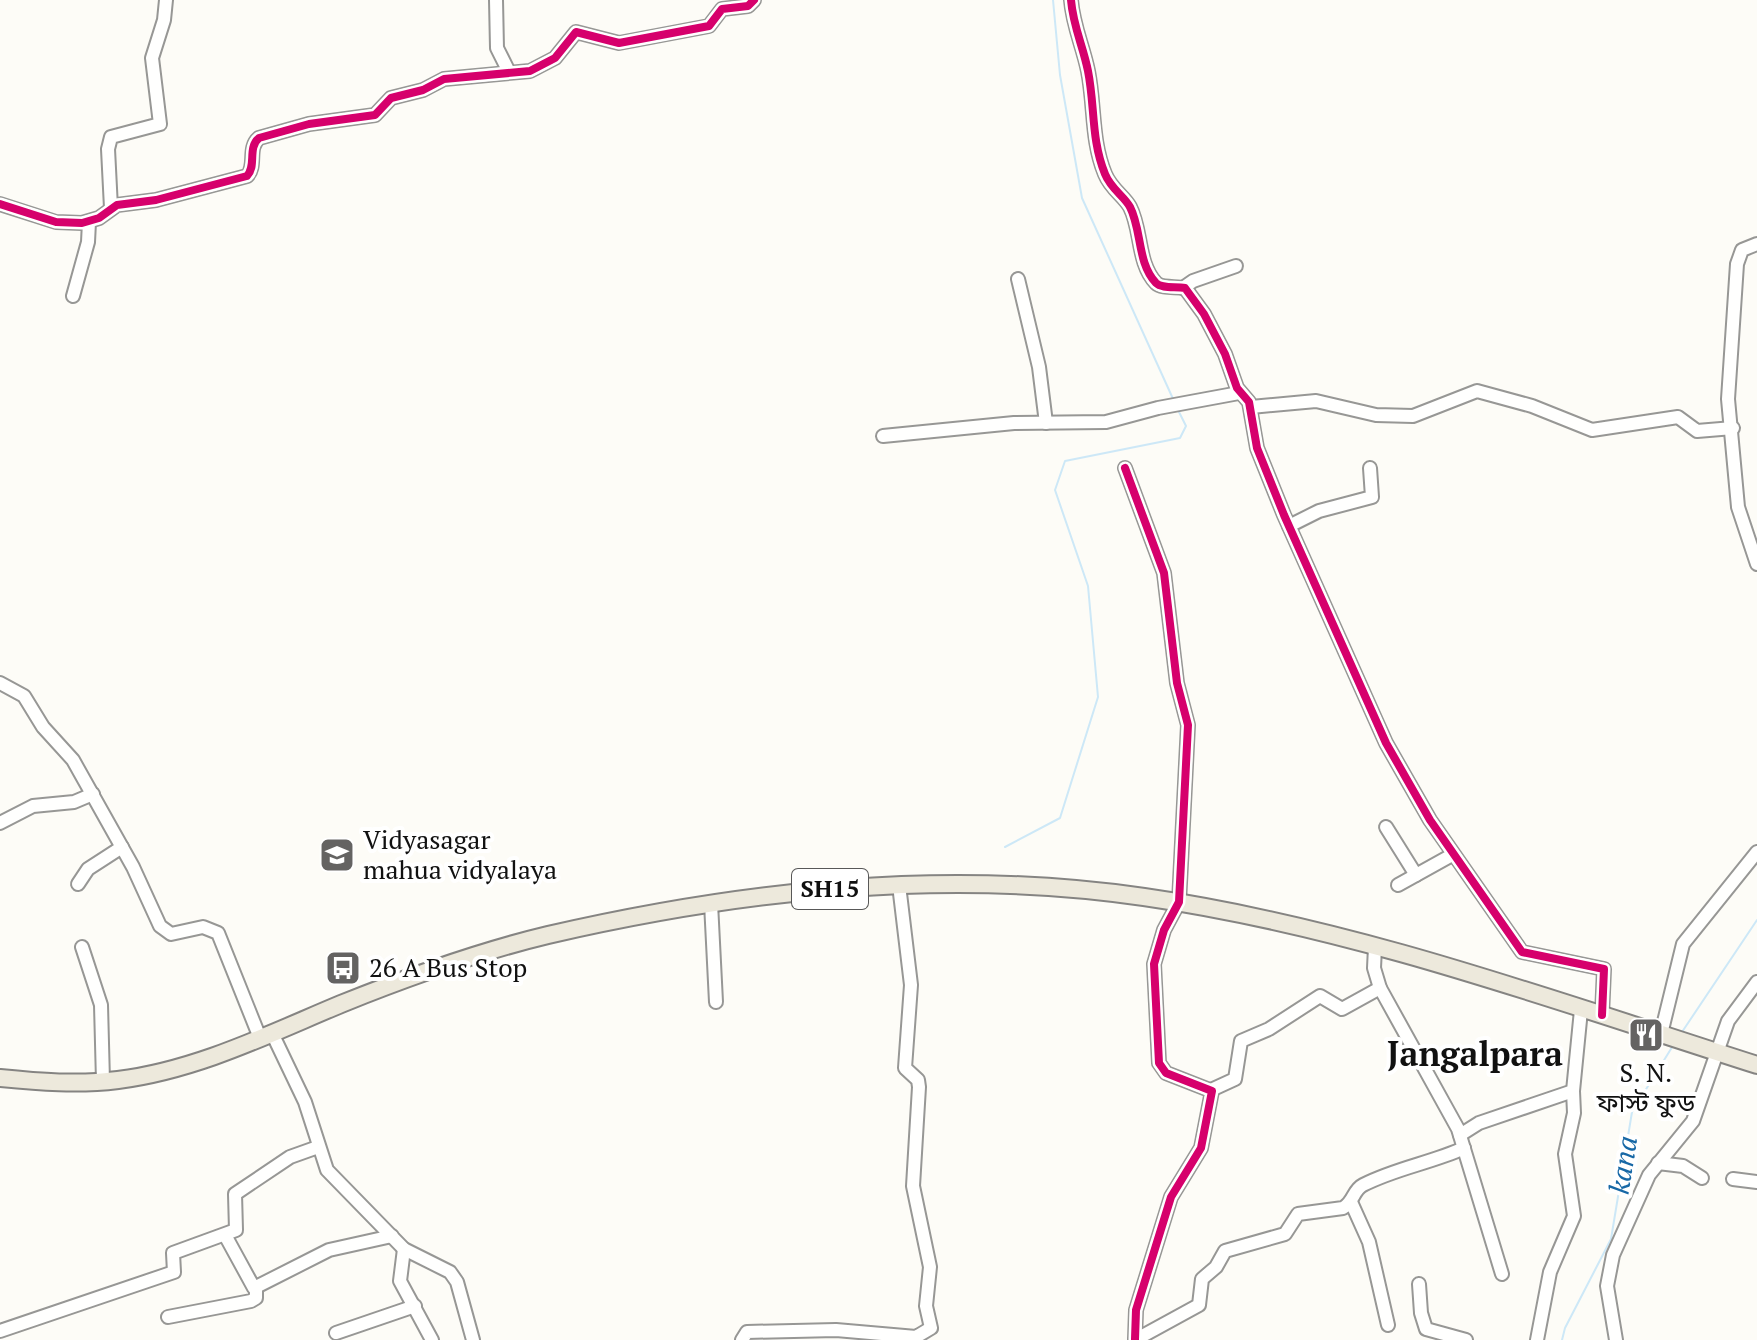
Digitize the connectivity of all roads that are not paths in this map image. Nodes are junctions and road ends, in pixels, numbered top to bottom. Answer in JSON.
{"nodes":[{"id":1,"x":166,"y":0,"type":"edge"},
{"id":2,"x":496,"y":0,"type":"edge"},
{"id":3,"x":754,"y":0,"type":"edge"},
{"id":4,"x":1071,"y":0,"type":"edge"},
{"id":5,"x":508,"y":70,"type":"junction"},
{"id":6,"x":0,"y":204,"type":"edge"},
{"id":7,"x":111,"y":208,"type":"junction"},
{"id":8,"x":89,"y":222,"type":"junction"},
{"id":9,"x":1757,"y":244,"type":"edge"},
{"id":10,"x":1236,"y":266,"type":"dead end"},
{"id":11,"x":1018,"y":279,"type":"dead end"},
{"id":12,"x":1183,"y":288,"type":"junction"},
{"id":13,"x":73,"y":296,"type":"dead end"},
{"id":14,"x":1239,"y":393,"type":"junction"},
{"id":15,"x":1251,"y":407,"type":"junction"},
{"id":16,"x":1046,"y":423,"type":"junction"},
{"id":17,"x":1733,"y":428,"type":"junction"},
{"id":18,"x":883,"y":436,"type":"dead end"},
{"id":19,"x":1125,"y":468,"type":"dead end"},
{"id":20,"x":1370,"y":468,"type":"dead end"},
{"id":21,"x":1289,"y":526,"type":"junction"},
{"id":22,"x":1757,"y":564,"type":"edge"},
{"id":23,"x":0,"y":683,"type":"edge"},
{"id":24,"x":93,"y":794,"type":"junction"},
{"id":25,"x":0,"y":823,"type":"edge"},
{"id":26,"x":1386,"y":827,"type":"dead end"},
{"id":27,"x":122,"y":847,"type":"junction"},
{"id":28,"x":1757,"y":852,"type":"edge"},
{"id":29,"x":1452,"y":855,"type":"junction"},
{"id":30,"x":1416,"y":875,"type":"junction"},
{"id":31,"x":78,"y":884,"type":"dead end"},
{"id":32,"x":899,"y":885,"type":"junction"},
{"id":33,"x":1398,"y":885,"type":"dead end"},
{"id":34,"x":1179,"y":902,"type":"junction"},
{"id":35,"x":711,"y":903,"type":"junction"},
{"id":36,"x":82,"y":947,"type":"dead end"},
{"id":37,"x":1375,"y":947,"type":"junction"},
{"id":38,"x":1757,"y":982,"type":"edge"},
{"id":39,"x":1380,"y":988,"type":"junction"},
{"id":40,"x":716,"y":1002,"type":"dead end"},
{"id":41,"x":1581,"y":1010,"type":"junction"},
{"id":42,"x":1602,"y":1015,"type":"junction"},
{"id":43,"x":266,"y":1035,"type":"junction"},
{"id":44,"x":1666,"y":1036,"type":"junction"},
{"id":45,"x":1717,"y":1054,"type":"junction"},
{"id":46,"x":1757,"y":1065,"type":"edge"},
{"id":47,"x":0,"y":1078,"type":"edge"},
{"id":48,"x":103,"y":1081,"type":"junction"},
{"id":49,"x":1211,"y":1090,"type":"junction"},
{"id":50,"x":1573,"y":1091,"type":"junction"},
{"id":51,"x":1462,"y":1141,"type":"junction"},
{"id":52,"x":318,"y":1147,"type":"junction"},
{"id":53,"x":1658,"y":1163,"type":"junction"},
{"id":54,"x":1702,"y":1178,"type":"dead end"},
{"id":55,"x":1733,"y":1179,"type":"dead end"},
{"id":56,"x":1757,"y":1182,"type":"edge"},
{"id":57,"x":1351,"y":1202,"type":"junction"},
{"id":58,"x":225,"y":1235,"type":"junction"},
{"id":59,"x":392,"y":1236,"type":"junction"},
{"id":60,"x":404,"y":1249,"type":"junction"},
{"id":61,"x":1502,"y":1274,"type":"dead end"},
{"id":62,"x":1419,"y":1284,"type":"dead end"},
{"id":63,"x":256,"y":1288,"type":"junction"},
{"id":64,"x":415,"y":1306,"type":"junction"},
{"id":65,"x":168,"y":1317,"type":"dead end"},
{"id":66,"x":1388,"y":1325,"type":"dead end"},
{"id":67,"x":0,"y":1331,"type":"edge"},
{"id":68,"x":336,"y":1333,"type":"dead end"},
{"id":69,"x":432,"y":1340,"type":"edge"},
{"id":70,"x":473,"y":1340,"type":"edge"},
{"id":71,"x":742,"y":1340,"type":"edge"},
{"id":72,"x":1135,"y":1340,"type":"edge"},
{"id":73,"x":1466,"y":1340,"type":"edge"},
{"id":74,"x":1537,"y":1340,"type":"edge"},
{"id":75,"x":1616,"y":1340,"type":"edge"}],
"edges":[{"from":1,"to":7,"type":"street"},
{"from":2,"to":5,"type":"street"},
{"from":3,"to":5,"type":"street"},
{"from":4,"to":12,"type":"street"},
{"from":5,"to":7,"type":"street"},
{"from":6,"to":8,"type":"street"},
{"from":7,"to":8,"type":"street"},
{"from":8,"to":13,"type":"street"},
{"from":9,"to":17,"type":"street"},
{"from":10,"to":12,"type":"street"},
{"from":11,"to":16,"type":"street"},
{"from":12,"to":14,"type":"street"},
{"from":14,"to":15,"type":"street"},
{"from":14,"to":16,"type":"street"},
{"from":15,"to":17,"type":"street"},
{"from":15,"to":21,"type":"street"},
{"from":16,"to":18,"type":"street"},
{"from":17,"to":22,"type":"street"},
{"from":19,"to":34,"type":"street"},
{"from":20,"to":21,"type":"street"},
{"from":21,"to":29,"type":"street"},
{"from":23,"to":24,"type":"street"},
{"from":24,"to":25,"type":"street"},
{"from":24,"to":27,"type":"street"},
{"from":26,"to":30,"type":"street"},
{"from":27,"to":31,"type":"street"},
{"from":27,"to":43,"type":"street"},
{"from":28,"to":44,"type":"street"},
{"from":29,"to":30,"type":"street"},
{"from":29,"to":42,"type":"street"},
{"from":30,"to":33,"type":"street"},
{"from":32,"to":34,"type":"main road","number":"SH15"},
{"from":32,"to":35,"type":"main road","number":"SH15"},
{"from":32,"to":71,"type":"street"},
{"from":34,"to":37,"type":"main road","number":"SH15"},
{"from":34,"to":49,"type":"street"},
{"from":35,"to":40,"type":"street"},
{"from":35,"to":43,"type":"main road","number":"SH15"},
{"from":36,"to":48,"type":"street"},
{"from":37,"to":39,"type":"street"},
{"from":37,"to":41,"type":"main road","number":"SH15"},
{"from":38,"to":45,"type":"street"},
{"from":39,"to":49,"type":"street"},
{"from":39,"to":51,"type":"street"},
{"from":41,"to":42,"type":"main road","number":"SH15"},
{"from":41,"to":50,"type":"street"},
{"from":42,"to":44,"type":"main road","number":"SH15"},
{"from":43,"to":48,"type":"main road","number":"SH15"},
{"from":43,"to":52,"type":"street"},
{"from":44,"to":45,"type":"main road","number":"SH15"},
{"from":45,"to":46,"type":"main road","number":"SH15"},
{"from":45,"to":53,"type":"street"},
{"from":47,"to":48,"type":"main road","number":"SH15"},
{"from":49,"to":72,"type":"street"},
{"from":50,"to":51,"type":"street"},
{"from":50,"to":74,"type":"street"},
{"from":51,"to":57,"type":"street"},
{"from":51,"to":61,"type":"street"},
{"from":52,"to":58,"type":"street"},
{"from":52,"to":59,"type":"street"},
{"from":53,"to":54,"type":"street"},
{"from":53,"to":75,"type":"street"},
{"from":55,"to":56,"type":"street"},
{"from":57,"to":66,"type":"street"},
{"from":57,"to":72,"type":"street"},
{"from":58,"to":63,"type":"street"},
{"from":58,"to":67,"type":"street"},
{"from":59,"to":60,"type":"street"},
{"from":59,"to":63,"type":"street"},
{"from":60,"to":64,"type":"street"},
{"from":60,"to":70,"type":"street"},
{"from":62,"to":73,"type":"street"},
{"from":63,"to":65,"type":"street"},
{"from":64,"to":68,"type":"street"},
{"from":64,"to":69,"type":"street"}]}
